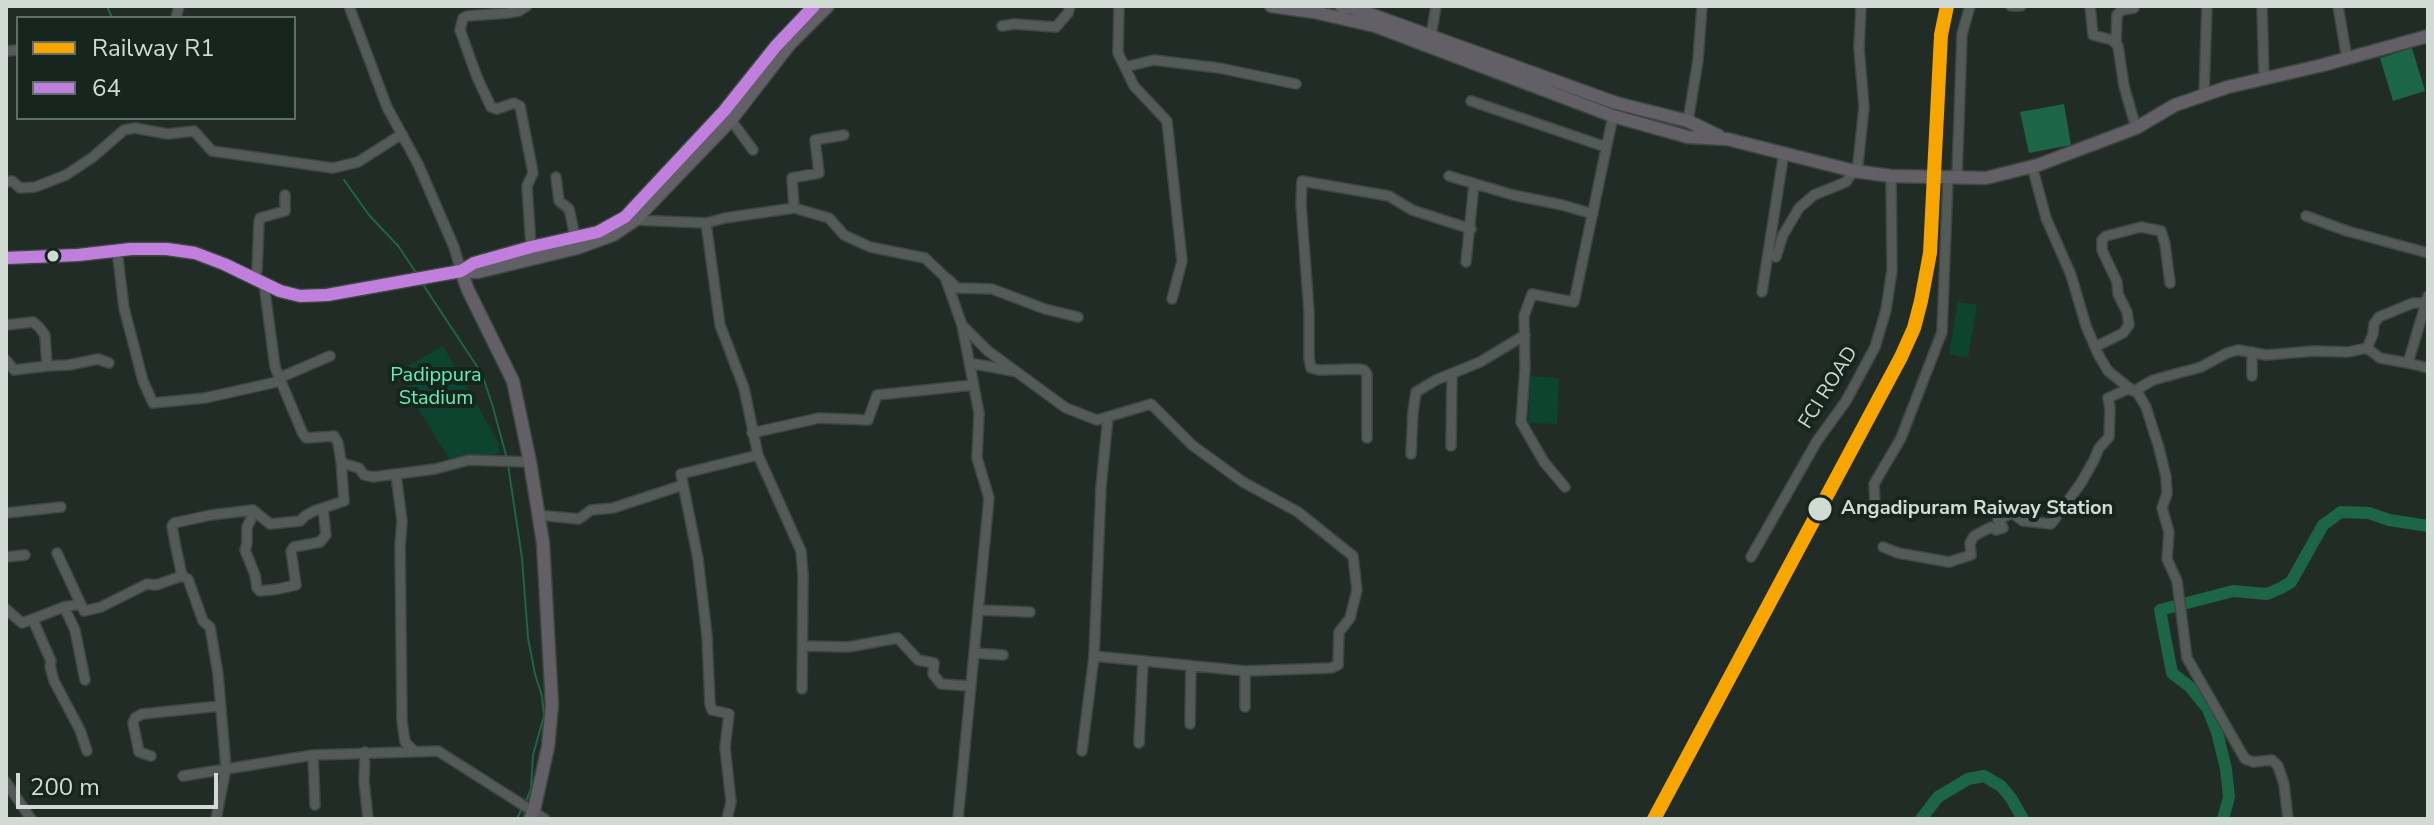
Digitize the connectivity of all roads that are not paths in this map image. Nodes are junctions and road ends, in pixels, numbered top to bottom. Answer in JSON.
{"nodes":[{"id":1,"x":349,"y":6,"type":"edge"},
{"id":2,"x":527,"y":6,"type":"edge"},
{"id":3,"x":814,"y":6,"type":"edge"},
{"id":4,"x":828,"y":6,"type":"edge"},
{"id":5,"x":1070,"y":6,"type":"edge"},
{"id":6,"x":1119,"y":6,"type":"edge"},
{"id":7,"x":1271,"y":6,"type":"edge"},
{"id":8,"x":1341,"y":6,"type":"edge"},
{"id":9,"x":1436,"y":6,"type":"edge"},
{"id":10,"x":1702,"y":6,"type":"edge"},
{"id":11,"x":1861,"y":6,"type":"edge"},
{"id":12,"x":1970,"y":6,"type":"edge"},
{"id":13,"x":2011,"y":6,"type":"edge"},
{"id":14,"x":2021,"y":6,"type":"edge"},
{"id":15,"x":2090,"y":6,"type":"edge"},
{"id":16,"x":2207,"y":6,"type":"edge"},
{"id":17,"x":2262,"y":6,"type":"edge"},
{"id":18,"x":2338,"y":6,"type":"edge"},
{"id":19,"x":2134,"y":8,"type":"dead end"},
{"id":20,"x":1002,"y":26,"type":"dead end"},
{"id":21,"x":1431,"y":36,"type":"junction"},
{"id":22,"x":2428,"y":36,"type":"edge"},
{"id":23,"x":2116,"y":43,"type":"junction"},
{"id":24,"x":2347,"y":59,"type":"junction"},
{"id":25,"x":1125,"y":67,"type":"junction"},
{"id":26,"x":2264,"y":78,"type":"junction"},
{"id":27,"x":1296,"y":84,"type":"dead end"},
{"id":28,"x":2204,"y":95,"type":"junction"},
{"id":29,"x":1471,"y":101,"type":"dead end"},
{"id":30,"x":1613,"y":116,"type":"junction"},
{"id":31,"x":731,"y":120,"type":"junction"},
{"id":32,"x":1688,"y":121,"type":"junction"},
{"id":33,"x":2136,"y":128,"type":"junction"},
{"id":34,"x":402,"y":134,"type":"junction"},
{"id":35,"x":844,"y":135,"type":"dead end"},
{"id":36,"x":1727,"y":139,"type":"junction"},
{"id":37,"x":1606,"y":147,"type":"junction"},
{"id":38,"x":753,"y":150,"type":"dead end"},
{"id":39,"x":1784,"y":152,"type":"junction"},
{"id":40,"x":2032,"y":166,"type":"junction"},
{"id":41,"x":1854,"y":171,"type":"junction"},
{"id":42,"x":1449,"y":176,"type":"dead end"},
{"id":43,"x":1891,"y":176,"type":"junction"},
{"id":44,"x":556,"y":177,"type":"dead end"},
{"id":45,"x":1953,"y":177,"type":"junction"},
{"id":46,"x":6,"y":182,"type":"edge"},
{"id":47,"x":1474,"y":184,"type":"junction"},
{"id":48,"x":285,"y":195,"type":"dead end"},
{"id":49,"x":794,"y":208,"type":"junction"},
{"id":50,"x":1593,"y":214,"type":"junction"},
{"id":51,"x":2306,"y":216,"type":"dead end"},
{"id":52,"x":635,"y":220,"type":"junction"},
{"id":53,"x":706,"y":223,"type":"junction"},
{"id":54,"x":1471,"y":229,"type":"junction"},
{"id":55,"x":575,"y":236,"type":"junction"},
{"id":56,"x":598,"y":236,"type":"junction"},
{"id":57,"x":531,"y":247,"type":"junction"},
{"id":58,"x":117,"y":250,"type":"junction"},
{"id":59,"x":2428,"y":253,"type":"edge"},
{"id":60,"x":1776,"y":257,"type":"dead end"},
{"id":61,"x":6,"y":258,"type":"edge"},
{"id":62,"x":1466,"y":262,"type":"dead end"},
{"id":63,"x":461,"y":271,"type":"junction"},
{"id":64,"x":945,"y":277,"type":"junction"},
{"id":65,"x":259,"y":282,"type":"junction"},
{"id":66,"x":2170,"y":283,"type":"dead end"},
{"id":67,"x":1762,"y":292,"type":"dead end"},
{"id":68,"x":2428,"y":298,"type":"edge"},
{"id":69,"x":1172,"y":299,"type":"dead end"},
{"id":70,"x":1078,"y":317,"type":"dead end"},
{"id":71,"x":6,"y":325,"type":"edge"},
{"id":72,"x":962,"y":325,"type":"junction"},
{"id":73,"x":1525,"y":335,"type":"junction"},
{"id":74,"x":2095,"y":347,"type":"junction"},
{"id":75,"x":2367,"y":348,"type":"junction"},
{"id":76,"x":2252,"y":352,"type":"junction"},
{"id":77,"x":330,"y":356,"type":"dead end"},
{"id":78,"x":6,"y":360,"type":"edge"},
{"id":79,"x":109,"y":363,"type":"dead end"},
{"id":80,"x":969,"y":363,"type":"junction"},
{"id":81,"x":2408,"y":363,"type":"junction"},
{"id":82,"x":47,"y":366,"type":"junction"},
{"id":83,"x":2428,"y":368,"type":"edge"},
{"id":84,"x":1017,"y":371,"type":"junction"},
{"id":85,"x":1452,"y":374,"type":"junction"},
{"id":86,"x":2252,"y":376,"type":"dead end"},
{"id":87,"x":280,"y":380,"type":"junction"},
{"id":88,"x":973,"y":385,"type":"junction"},
{"id":89,"x":2133,"y":389,"type":"junction"},
{"id":90,"x":1108,"y":417,"type":"junction"},
{"id":91,"x":752,"y":433,"type":"junction"},
{"id":92,"x":1367,"y":438,"type":"dead end"},
{"id":93,"x":1451,"y":446,"type":"dead end"},
{"id":94,"x":1411,"y":454,"type":"dead end"},
{"id":95,"x":758,"y":455,"type":"junction"},
{"id":96,"x":341,"y":461,"type":"junction"},
{"id":97,"x":530,"y":462,"type":"junction"},
{"id":98,"x":396,"y":475,"type":"junction"},
{"id":99,"x":683,"y":485,"type":"junction"},
{"id":100,"x":1565,"y":487,"type":"dead end"},
{"id":101,"x":61,"y":507,"type":"dead end"},
{"id":102,"x":323,"y":508,"type":"junction"},
{"id":103,"x":1870,"y":512,"type":"dead end"},
{"id":104,"x":6,"y":513,"type":"edge"},
{"id":105,"x":538,"y":515,"type":"junction"},
{"id":106,"x":251,"y":519,"type":"dead end"},
{"id":107,"x":1883,"y":547,"type":"dead end"},
{"id":108,"x":57,"y":553,"type":"dead end"},
{"id":109,"x":25,"y":555,"type":"dead end"},
{"id":110,"x":6,"y":557,"type":"edge"},
{"id":111,"x":1751,"y":557,"type":"dead end"},
{"id":112,"x":182,"y":576,"type":"junction"},
{"id":113,"x":80,"y":604,"type":"junction"},
{"id":114,"x":64,"y":607,"type":"junction"},
{"id":115,"x":6,"y":609,"type":"edge"},
{"id":116,"x":978,"y":610,"type":"junction"},
{"id":117,"x":1030,"y":612,"type":"dead end"},
{"id":118,"x":33,"y":620,"type":"junction"},
{"id":119,"x":803,"y":646,"type":"junction"},
{"id":120,"x":974,"y":653,"type":"junction"},
{"id":121,"x":1003,"y":655,"type":"dead end"},
{"id":122,"x":1094,"y":656,"type":"junction"},
{"id":123,"x":1143,"y":661,"type":"junction"},
{"id":124,"x":1191,"y":666,"type":"junction"},
{"id":125,"x":1245,"y":671,"type":"junction"},
{"id":126,"x":85,"y":680,"type":"dead end"},
{"id":127,"x":970,"y":686,"type":"junction"},
{"id":128,"x":802,"y":689,"type":"dead end"},
{"id":129,"x":220,"y":706,"type":"junction"},
{"id":130,"x":1245,"y":707,"type":"dead end"},
{"id":131,"x":1190,"y":724,"type":"dead end"},
{"id":132,"x":1139,"y":743,"type":"dead end"},
{"id":133,"x":87,"y":751,"type":"dead end"},
{"id":134,"x":414,"y":751,"type":"junction"},
{"id":135,"x":1082,"y":751,"type":"dead end"},
{"id":136,"x":365,"y":752,"type":"junction"},
{"id":137,"x":313,"y":755,"type":"junction"},
{"id":138,"x":151,"y":756,"type":"dead end"},
{"id":139,"x":226,"y":768,"type":"junction"},
{"id":140,"x":183,"y":776,"type":"dead end"},
{"id":141,"x":6,"y":782,"type":"edge"},
{"id":142,"x":315,"y":805,"type":"dead end"},
{"id":143,"x":528,"y":810,"type":"edge"},
{"id":144,"x":31,"y":819,"type":"edge"},
{"id":145,"x":216,"y":819,"type":"edge"},
{"id":146,"x":368,"y":819,"type":"edge"},
{"id":147,"x":545,"y":819,"type":"edge"},
{"id":148,"x":727,"y":819,"type":"edge"},
{"id":149,"x":958,"y":819,"type":"edge"},
{"id":150,"x":2288,"y":819,"type":"edge"}],
"edges":[{"from":1,"to":34,"type":"street"},
{"from":2,"to":57,"type":"street"},
{"from":3,"to":56,"type":"highway"},
{"from":4,"to":31,"type":"highway"},
{"from":5,"to":20,"type":"street"},
{"from":6,"to":25,"type":"street"},
{"from":7,"to":30,"type":"highway"},
{"from":8,"to":21,"type":"highway"},
{"from":9,"to":21,"type":"street"},
{"from":10,"to":32,"type":"street"},
{"from":11,"to":41,"type":"street"},
{"from":12,"to":45,"type":"street"},
{"from":13,"to":14,"type":"street"},
{"from":15,"to":23,"type":"street"},
{"from":16,"to":28,"type":"street"},
{"from":17,"to":26,"type":"street"},
{"from":18,"to":24,"type":"street"},
{"from":19,"to":23,"type":"street"},
{"from":21,"to":32,"type":"highway"},
{"from":22,"to":24,"type":"highway"},
{"from":23,"to":33,"type":"street"},
{"from":24,"to":26,"type":"highway"},
{"from":25,"to":27,"type":"street"},
{"from":25,"to":69,"type":"street"},
{"from":26,"to":28,"type":"highway"},
{"from":28,"to":33,"type":"highway"},
{"from":29,"to":37,"type":"street"},
{"from":30,"to":36,"type":"highway"},
{"from":30,"to":37,"type":"street"},
{"from":31,"to":38,"type":"street"},
{"from":31,"to":52,"type":"highway"},
{"from":32,"to":36,"type":"highway"},
{"from":33,"to":40,"type":"highway"},
{"from":34,"to":46,"type":"street"},
{"from":34,"to":63,"type":"street"},
{"from":35,"to":49,"type":"street"},
{"from":36,"to":39,"type":"highway"},
{"from":37,"to":50,"type":"street"},
{"from":39,"to":41,"type":"highway"},
{"from":39,"to":67,"type":"street"},
{"from":40,"to":45,"type":"highway"},
{"from":40,"to":74,"type":"street"},
{"from":41,"to":43,"type":"highway"},
{"from":41,"to":60,"type":"street"},
{"from":42,"to":47,"type":"street"},
{"from":43,"to":45,"type":"highway"},
{"from":43,"to":111,"type":"street","name":"FCI ROAD"},
{"from":44,"to":55,"type":"street"},
{"from":45,"to":103,"type":"street"},
{"from":47,"to":50,"type":"street"},
{"from":47,"to":54,"type":"street"},
{"from":48,"to":65,"type":"street"},
{"from":49,"to":53,"type":"street"},
{"from":49,"to":64,"type":"street"},
{"from":50,"to":73,"type":"street"},
{"from":51,"to":59,"type":"street"},
{"from":52,"to":53,"type":"street"},
{"from":52,"to":56,"type":"highway"},
{"from":53,"to":91,"type":"street"},
{"from":54,"to":62,"type":"street"},
{"from":54,"to":92,"type":"street"},
{"from":55,"to":56,"type":"highway"},
{"from":55,"to":57,"type":"highway"},
{"from":56,"to":63,"type":"highway"},
{"from":57,"to":63,"type":"highway"},
{"from":58,"to":61,"type":"highway"},
{"from":58,"to":65,"type":"highway"},
{"from":58,"to":87,"type":"street"},
{"from":63,"to":65,"type":"highway"},
{"from":63,"to":97,"type":"highway"},
{"from":64,"to":70,"type":"street"},
{"from":64,"to":72,"type":"street"},
{"from":65,"to":87,"type":"street"},
{"from":66,"to":74,"type":"street"},
{"from":68,"to":75,"type":"street"},
{"from":68,"to":81,"type":"street"},
{"from":71,"to":82,"type":"street"},
{"from":72,"to":80,"type":"street"},
{"from":72,"to":84,"type":"street"},
{"from":73,"to":85,"type":"street"},
{"from":73,"to":100,"type":"street"},
{"from":74,"to":89,"type":"street"},
{"from":75,"to":76,"type":"street"},
{"from":75,"to":81,"type":"street"},
{"from":76,"to":86,"type":"street"},
{"from":76,"to":89,"type":"street"},
{"from":77,"to":87,"type":"street"},
{"from":78,"to":82,"type":"street"},
{"from":79,"to":82,"type":"street"},
{"from":80,"to":84,"type":"street"},
{"from":80,"to":88,"type":"street"},
{"from":81,"to":83,"type":"street"},
{"from":84,"to":90,"type":"street"},
{"from":85,"to":93,"type":"street"},
{"from":85,"to":94,"type":"street"},
{"from":87,"to":96,"type":"street"},
{"from":88,"to":91,"type":"street"},
{"from":88,"to":116,"type":"street"},
{"from":89,"to":107,"type":"street"},
{"from":89,"to":150,"type":"street"},
{"from":90,"to":122,"type":"street"},
{"from":90,"to":125,"type":"street"},
{"from":91,"to":95,"type":"street"},
{"from":95,"to":99,"type":"street"},
{"from":95,"to":119,"type":"street"},
{"from":96,"to":98,"type":"street"},
{"from":96,"to":102,"type":"street"},
{"from":97,"to":98,"type":"street"},
{"from":97,"to":105,"type":"highway"},
{"from":98,"to":134,"type":"street"},
{"from":99,"to":105,"type":"street"},
{"from":99,"to":148,"type":"street"},
{"from":101,"to":104,"type":"street"},
{"from":102,"to":106,"type":"street"},
{"from":102,"to":112,"type":"street"},
{"from":105,"to":143,"type":"highway"},
{"from":108,"to":113,"type":"street"},
{"from":109,"to":110,"type":"street"},
{"from":112,"to":113,"type":"street"},
{"from":112,"to":129,"type":"street"},
{"from":113,"to":114,"type":"street"},
{"from":114,"to":118,"type":"street"},
{"from":114,"to":126,"type":"street"},
{"from":115,"to":118,"type":"street"},
{"from":116,"to":117,"type":"street"},
{"from":116,"to":120,"type":"street"},
{"from":118,"to":133,"type":"street"},
{"from":119,"to":127,"type":"street"},
{"from":119,"to":128,"type":"street"},
{"from":120,"to":121,"type":"street"},
{"from":120,"to":127,"type":"street"},
{"from":122,"to":123,"type":"street"},
{"from":122,"to":135,"type":"street"},
{"from":123,"to":124,"type":"street"},
{"from":123,"to":132,"type":"street"},
{"from":124,"to":125,"type":"street"},
{"from":124,"to":131,"type":"street"},
{"from":125,"to":130,"type":"street"},
{"from":127,"to":149,"type":"street"},
{"from":129,"to":138,"type":"street"},
{"from":129,"to":139,"type":"street"},
{"from":134,"to":136,"type":"street"},
{"from":134,"to":143,"type":"street"},
{"from":136,"to":137,"type":"street"},
{"from":136,"to":146,"type":"street"},
{"from":137,"to":139,"type":"street"},
{"from":137,"to":142,"type":"street"},
{"from":139,"to":140,"type":"street"},
{"from":139,"to":145,"type":"street"},
{"from":141,"to":144,"type":"street"},
{"from":143,"to":147,"type":"street"}]}
